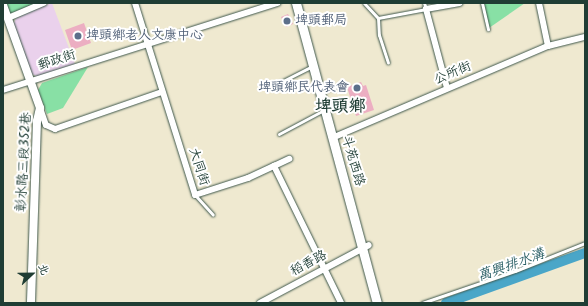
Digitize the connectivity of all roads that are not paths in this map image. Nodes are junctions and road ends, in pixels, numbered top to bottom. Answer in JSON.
{"nodes":[{"id":1,"x":44,"y":3,"type":"edge"},
{"id":2,"x":135,"y":3,"type":"edge"},
{"id":3,"x":278,"y":3,"type":"edge"},
{"id":4,"x":296,"y":3,"type":"edge"},
{"id":5,"x":303,"y":3,"type":"edge"},
{"id":6,"x":364,"y":3,"type":"edge"},
{"id":7,"x":459,"y":3,"type":"edge"},
{"id":8,"x":482,"y":3,"type":"edge"},
{"id":9,"x":540,"y":3,"type":"edge"},
{"id":10,"x":3,"y":5,"type":"edge"},
{"id":11,"x":425,"y":6,"type":"edge"},
{"id":12,"x":6,"y":15,"type":"edge"},
{"id":13,"x":378,"y":18,"type":"junction"},
{"id":14,"x":488,"y":29,"type":"dead end"},
{"id":15,"x":585,"y":37,"type":"edge"},
{"id":16,"x":148,"y":44,"type":"junction"},
{"id":17,"x":548,"y":46,"type":"junction"},
{"id":18,"x":388,"y":63,"type":"dead end"},
{"id":19,"x":313,"y":66,"type":"junction"},
{"id":20,"x":30,"y":81,"type":"junction"},
{"id":21,"x":280,"y":82,"type":"dead end"},
{"id":22,"x":342,"y":84,"type":"dead end"},
{"id":23,"x":447,"y":88,"type":"junction"},
{"id":24,"x":3,"y":90,"type":"edge"},
{"id":25,"x":322,"y":91,"type":"junction"},
{"id":26,"x":162,"y":92,"type":"junction"},
{"id":27,"x":40,"y":108,"type":"junction"},
{"id":28,"x":325,"y":110,"type":"junction"},
{"id":29,"x":279,"y":134,"type":"dead end"},
{"id":30,"x":335,"y":136,"type":"junction"},
{"id":31,"x":289,"y":159,"type":"dead end"},
{"id":32,"x":274,"y":166,"type":"junction"},
{"id":33,"x":195,"y":195,"type":"junction"},
{"id":34,"x":213,"y":215,"type":"dead end"},
{"id":35,"x":585,"y":242,"type":"edge"},
{"id":36,"x":366,"y":247,"type":"junction"},
{"id":37,"x":324,"y":268,"type":"junction"},
{"id":38,"x":32,"y":303,"type":"edge"},
{"id":39,"x":260,"y":303,"type":"edge"},
{"id":40,"x":341,"y":303,"type":"edge"},
{"id":41,"x":377,"y":303,"type":"edge"},
{"id":42,"x":382,"y":303,"type":"edge"},
{"id":43,"x":422,"y":303,"type":"edge"}],
"edges":[{"from":1,"to":12,"type":"street"},
{"from":2,"to":16,"type":"street","name":"大同街"},
{"from":3,"to":16,"type":"street","name":"郵政街"},
{"from":4,"to":19,"type":"main road","name":"斗苑西路"},
{"from":5,"to":25,"type":"main road","name":"斗苑西路"},
{"from":6,"to":13,"type":"lane"},
{"from":7,"to":11,"type":"street"},
{"from":8,"to":14,"type":"lane"},
{"from":9,"to":17,"type":"street"},
{"from":10,"to":12,"type":"street","name":"彰水路三段352巷"},
{"from":11,"to":13,"type":"lane"},
{"from":11,"to":23,"type":"street"},
{"from":12,"to":20,"type":"street","name":"彰水路三段352巷"},
{"from":13,"to":18,"type":"lane"},
{"from":15,"to":17,"type":"street","name":"公所街"},
{"from":16,"to":20,"type":"street","name":"郵政街"},
{"from":16,"to":26,"type":"street","name":"大同街"},
{"from":17,"to":23,"type":"street","name":"公所街"},
{"from":19,"to":21,"type":"lane"},
{"from":19,"to":25,"type":"main road","name":"斗苑西路"},
{"from":20,"to":24,"type":"street","name":"郵政街"},
{"from":20,"to":27,"type":"street","name":"彰水路三段352巷"},
{"from":22,"to":25,"type":"lane"},
{"from":23,"to":30,"type":"street","name":"公所街"},
{"from":25,"to":28,"type":"main road","name":"斗苑西路"},
{"from":25,"to":30,"type":"main road","name":"斗苑西路"},
{"from":26,"to":27,"type":"street"},
{"from":26,"to":33,"type":"street","name":"大同街"},
{"from":27,"to":38,"type":"street","name":"彰水路三段352巷"},
{"from":28,"to":29,"type":"lane"},
{"from":28,"to":30,"type":"main road","name":"斗苑西路"},
{"from":30,"to":36,"type":"main road","name":"斗苑西路"},
{"from":31,"to":32,"type":"street","name":"大同街"},
{"from":32,"to":33,"type":"street","name":"大同街"},
{"from":32,"to":37,"type":"street"},
{"from":33,"to":34,"type":"lane"},
{"from":35,"to":43,"type":"lane"},
{"from":36,"to":37,"type":"street","name":"稻香路"},
{"from":36,"to":41,"type":"main road","name":"斗苑西路"},
{"from":36,"to":42,"type":"main road","name":"斗苑西路"},
{"from":37,"to":39,"type":"street","name":"稻香路"},
{"from":37,"to":40,"type":"street"}]}
